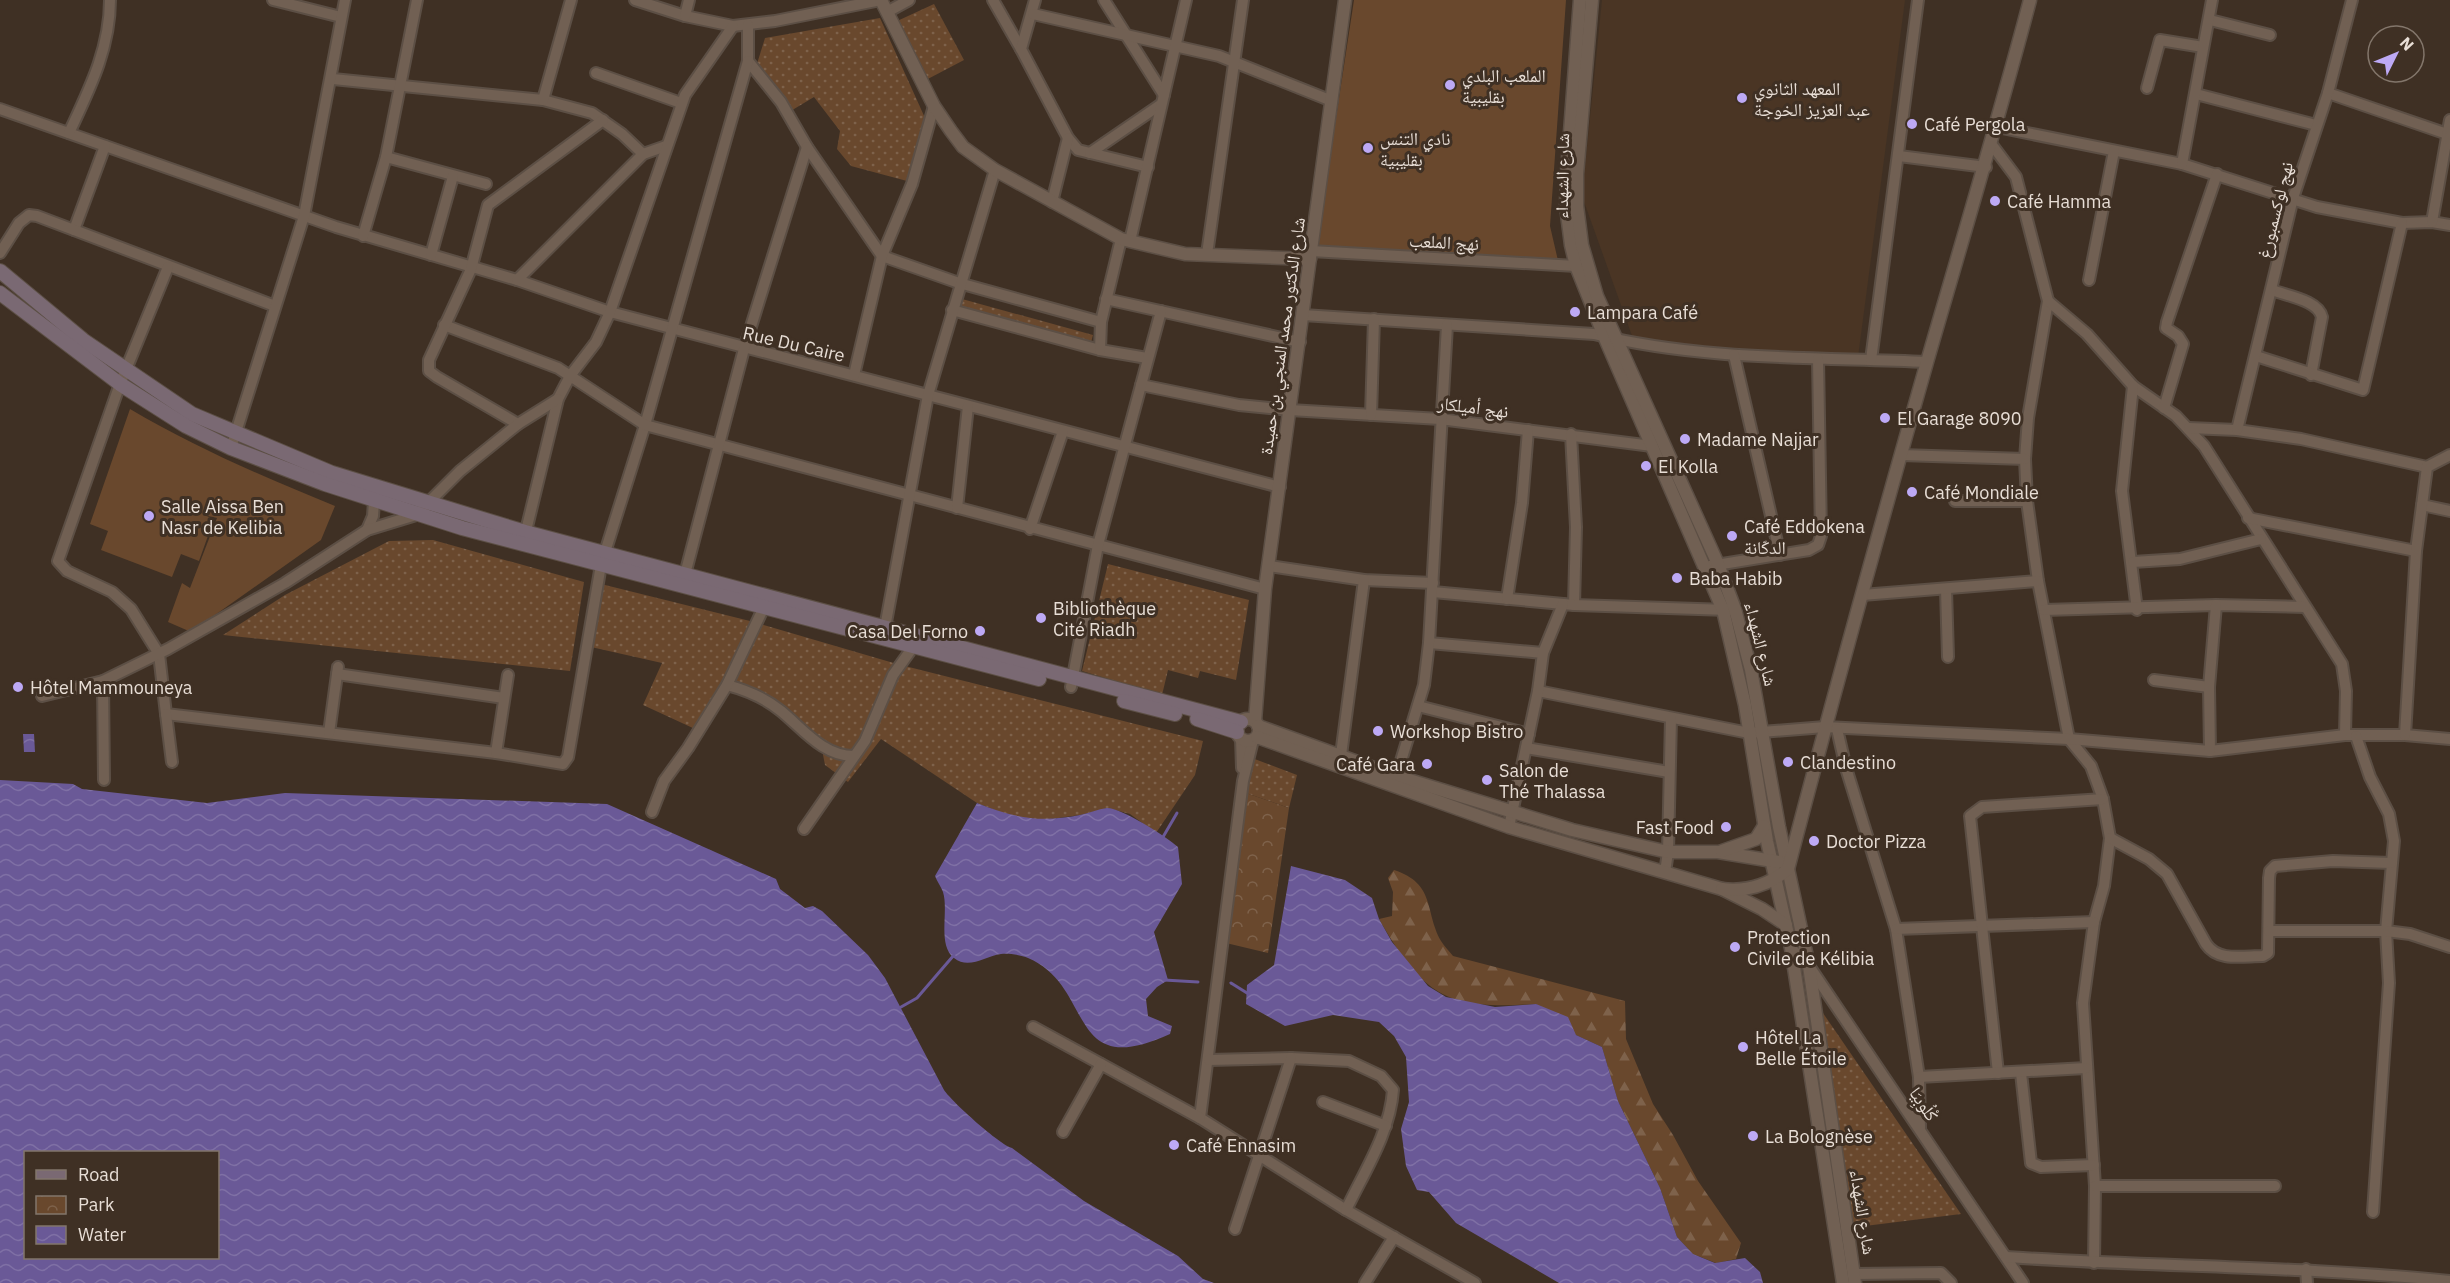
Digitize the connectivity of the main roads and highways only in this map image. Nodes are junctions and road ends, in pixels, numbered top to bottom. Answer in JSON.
{"nodes":[{"id":1,"x":0,"y":271,"type":"edge"},
{"id":2,"x":0,"y":293,"type":"edge"},
{"id":3,"x":524,"y":538,"type":"junction"},
{"id":4,"x":604,"y":558,"type":"junction"},
{"id":5,"x":884,"y":632,"type":"junction"},
{"id":6,"x":1072,"y":683,"type":"junction"},
{"id":7,"x":1248,"y":729,"type":"road end"}],
"edges":[{"from":1,"to":3,"type":"main road"},
{"from":2,"to":3,"type":"main road"},
{"from":3,"to":4,"type":"main road"},
{"from":4,"to":5,"type":"main road"},
{"from":4,"to":5,"type":"main road"},
{"from":5,"to":6,"type":"main road"},
{"from":5,"to":6,"type":"main road"},
{"from":6,"to":7,"type":"main road"}]}
